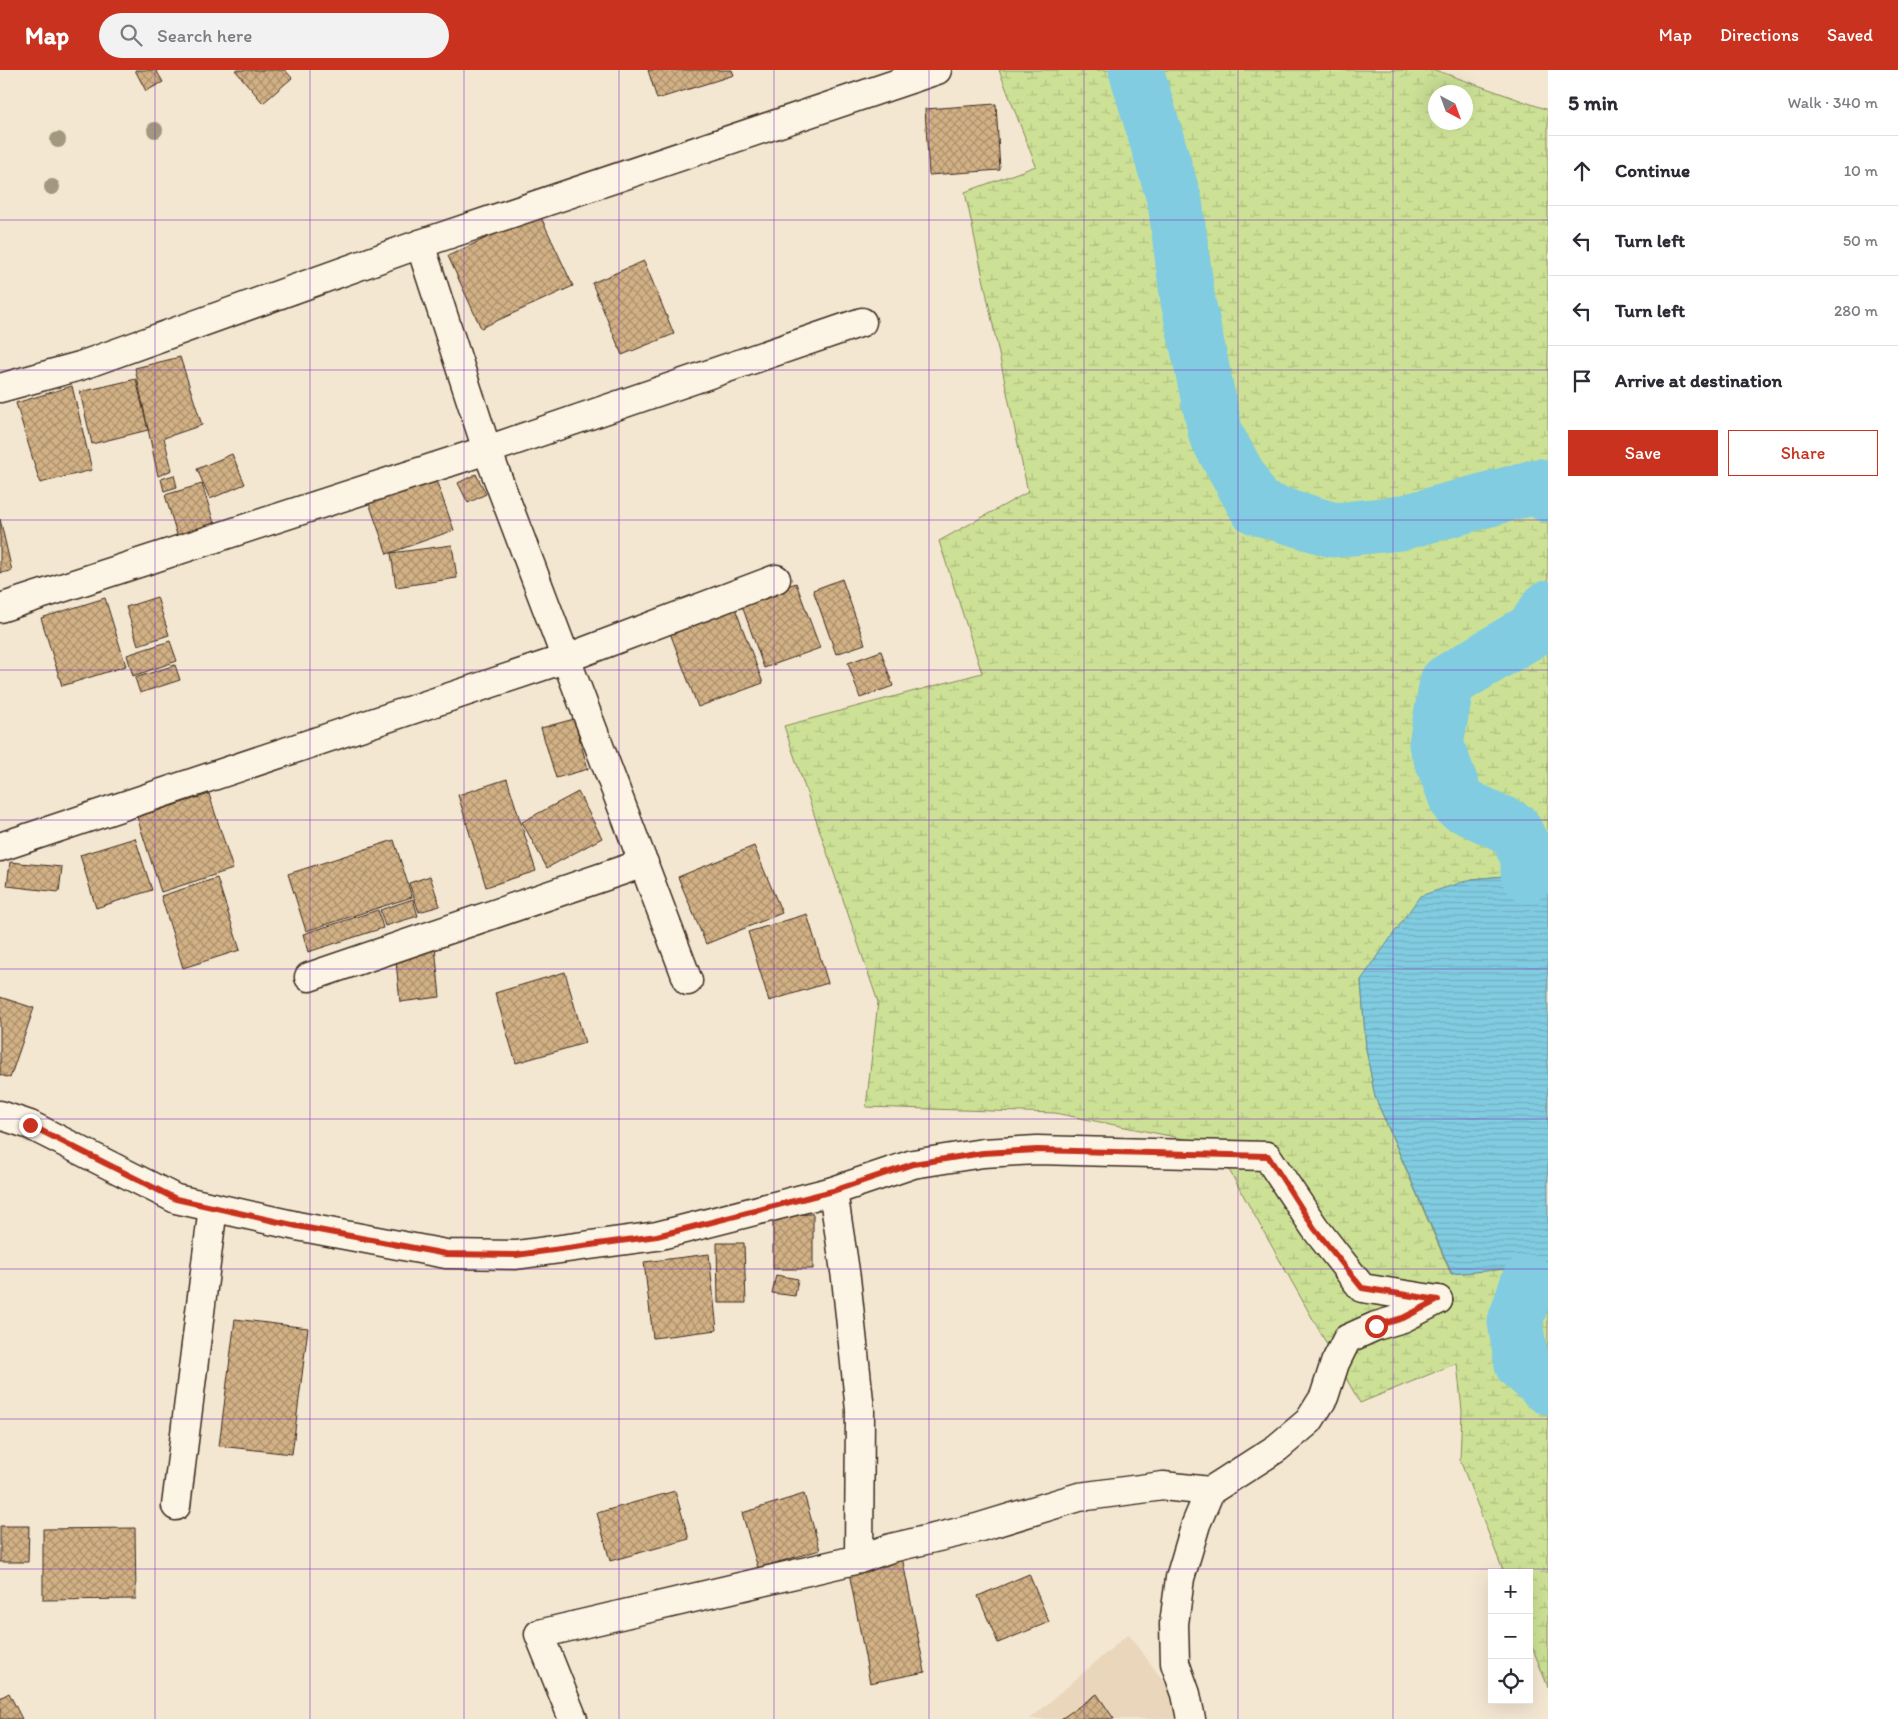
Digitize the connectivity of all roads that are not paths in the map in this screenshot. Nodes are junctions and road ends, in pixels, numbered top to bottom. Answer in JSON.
{"nodes":[{"id":1,"x":937,"y":70,"type":"edge"},
{"id":2,"x":420,"y":244,"type":"junction"},
{"id":3,"x":862,"y":322,"type":"dead end"},
{"id":4,"x":0,"y":388,"type":"edge"},
{"id":5,"x":486,"y":450,"type":"junction"},
{"id":6,"x":776,"y":579,"type":"dead end"},
{"id":7,"x":0,"y":608,"type":"edge"},
{"id":8,"x":567,"y":658,"type":"junction"},
{"id":9,"x":0,"y":847,"type":"edge"},
{"id":10,"x":644,"y":864,"type":"junction"},
{"id":11,"x":309,"y":977,"type":"dead end"},
{"id":12,"x":688,"y":981,"type":"dead end"},
{"id":13,"x":0,"y":1115,"type":"edge"},
{"id":14,"x":833,"y":1191,"type":"junction"},
{"id":15,"x":212,"y":1207,"type":"junction"},
{"id":16,"x":1210,"y":1491,"type":"junction"},
{"id":17,"x":176,"y":1506,"type":"dead end"},
{"id":18,"x":859,"y":1559,"type":"junction"},
{"id":19,"x":573,"y":1719,"type":"edge"},
{"id":20,"x":1191,"y":1719,"type":"edge"}],
"edges":[{"from":1,"to":2,"type":"street"},
{"from":2,"to":4,"type":"street"},
{"from":2,"to":5,"type":"street"},
{"from":3,"to":5,"type":"street"},
{"from":5,"to":7,"type":"street"},
{"from":5,"to":8,"type":"street"},
{"from":6,"to":8,"type":"street"},
{"from":8,"to":9,"type":"street"},
{"from":8,"to":10,"type":"street"},
{"from":10,"to":11,"type":"street"},
{"from":10,"to":12,"type":"street"},
{"from":13,"to":15,"type":"street"},
{"from":14,"to":15,"type":"street"},
{"from":14,"to":16,"type":"street"},
{"from":14,"to":18,"type":"street"},
{"from":15,"to":17,"type":"street"},
{"from":16,"to":18,"type":"street"},
{"from":16,"to":20,"type":"street"},
{"from":18,"to":19,"type":"street"}]}
